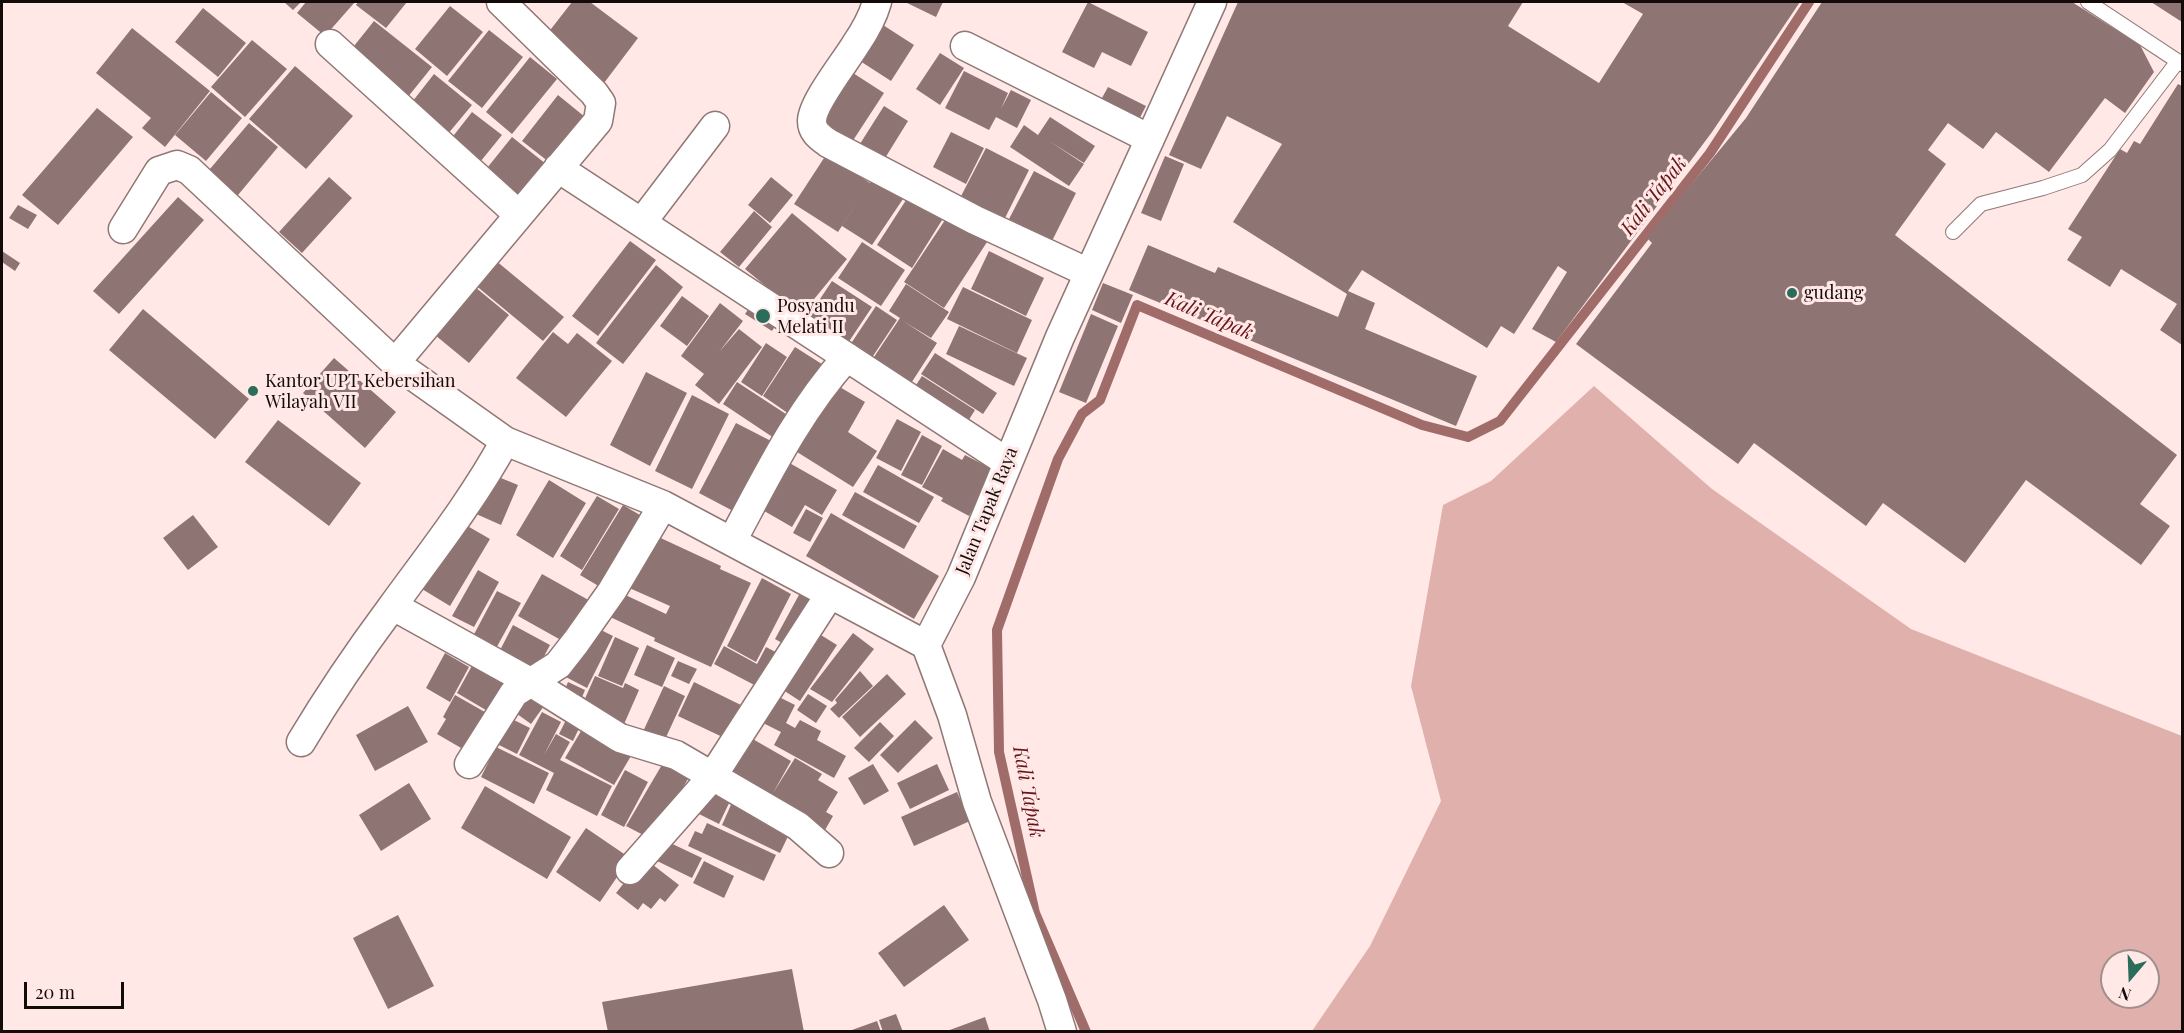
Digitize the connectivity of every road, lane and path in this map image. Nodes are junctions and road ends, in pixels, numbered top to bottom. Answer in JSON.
{"nodes":[{"id":1,"x":501,"y":2,"type":"edge"},
{"id":2,"x":877,"y":2,"type":"edge"},
{"id":3,"x":1212,"y":2,"type":"edge"},
{"id":4,"x":2088,"y":2,"type":"edge"},
{"id":5,"x":330,"y":44,"type":"dead end"},
{"id":6,"x":965,"y":46,"type":"dead end"},
{"id":7,"x":2180,"y":63,"type":"edge"},
{"id":8,"x":715,"y":126,"type":"dead end"},
{"id":9,"x":1150,"y":139,"type":"junction"},
{"id":10,"x":558,"y":168,"type":"junction"},
{"id":11,"x":518,"y":214,"type":"junction"},
{"id":12,"x":642,"y":222,"type":"junction"},
{"id":13,"x":123,"y":229,"type":"dead end"},
{"id":14,"x":1953,"y":232,"type":"dead end"},
{"id":15,"x":1089,"y":273,"type":"junction"},
{"id":16,"x":846,"y":357,"type":"junction"},
{"id":17,"x":395,"y":363,"type":"junction"},
{"id":18,"x":506,"y":441,"type":"junction"},
{"id":19,"x":1007,"y":462,"type":"junction"},
{"id":20,"x":663,"y":505,"type":"junction"},
{"id":21,"x":732,"y":541,"type":"junction"},
{"id":22,"x":830,"y":594,"type":"junction"},
{"id":23,"x":393,"y":606,"type":"junction"},
{"id":24,"x":926,"y":645,"type":"junction"},
{"id":25,"x":532,"y":683,"type":"junction"},
{"id":26,"x":301,"y":742,"type":"dead end"},
{"id":27,"x":469,"y":764,"type":"dead end"},
{"id":28,"x":712,"y":777,"type":"junction"},
{"id":29,"x":829,"y":852,"type":"dead end"},
{"id":30,"x":630,"y":870,"type":"dead end"},
{"id":31,"x":1062,"y":1032,"type":"edge"}],
"edges":[{"from":1,"to":10,"type":"street"},
{"from":2,"to":15,"type":"street"},
{"from":3,"to":9,"type":"street","name":"Jalan Tapak Raya"},
{"from":4,"to":7,"type":"lane"},
{"from":5,"to":11,"type":"street"},
{"from":6,"to":9,"type":"street"},
{"from":7,"to":14,"type":"lane"},
{"from":8,"to":12,"type":"street"},
{"from":9,"to":15,"type":"street","name":"Jalan Tapak Raya"},
{"from":10,"to":11,"type":"street"},
{"from":10,"to":12,"type":"street"},
{"from":11,"to":17,"type":"street"},
{"from":12,"to":16,"type":"street"},
{"from":13,"to":17,"type":"street"},
{"from":15,"to":19,"type":"street","name":"Jalan Tapak Raya"},
{"from":16,"to":19,"type":"street"},
{"from":16,"to":21,"type":"street"},
{"from":17,"to":18,"type":"street"},
{"from":18,"to":20,"type":"street"},
{"from":18,"to":23,"type":"street"},
{"from":19,"to":24,"type":"street","name":"Jalan Tapak Raya"},
{"from":20,"to":21,"type":"street"},
{"from":20,"to":25,"type":"street"},
{"from":21,"to":22,"type":"street"},
{"from":22,"to":24,"type":"street"},
{"from":22,"to":28,"type":"street"},
{"from":23,"to":25,"type":"street"},
{"from":23,"to":26,"type":"street"},
{"from":24,"to":31,"type":"street"},
{"from":25,"to":27,"type":"street"},
{"from":25,"to":28,"type":"street"},
{"from":28,"to":29,"type":"street"},
{"from":28,"to":30,"type":"street"}]}
